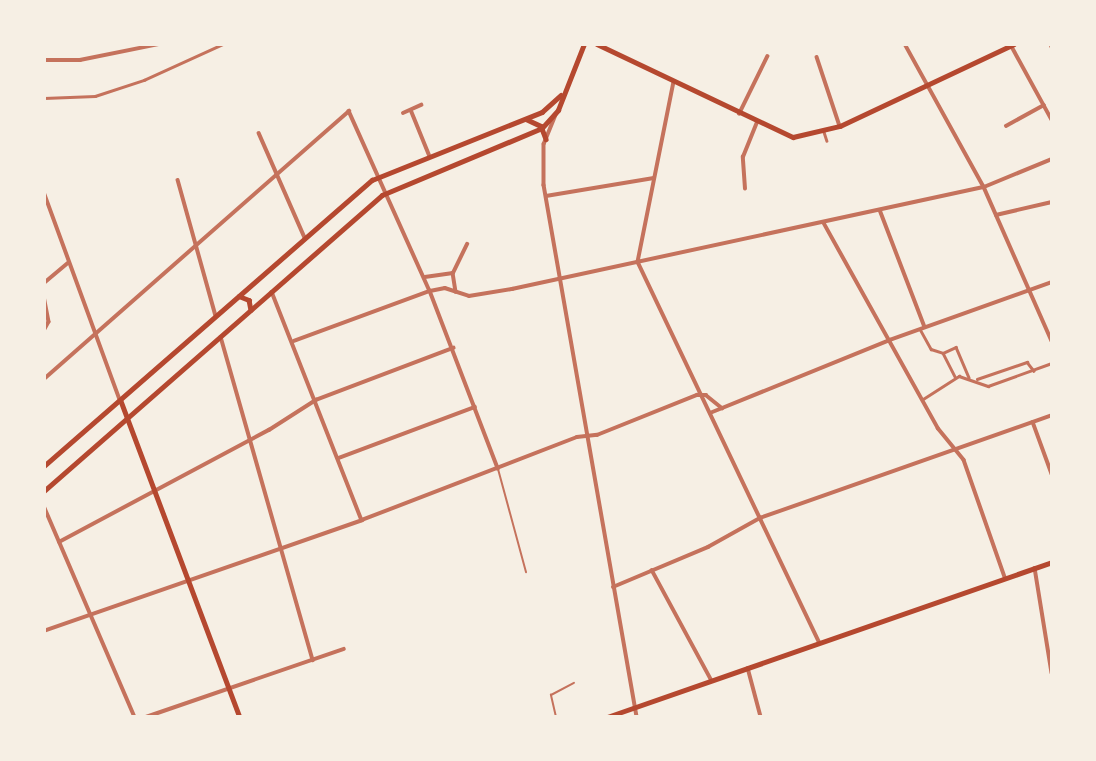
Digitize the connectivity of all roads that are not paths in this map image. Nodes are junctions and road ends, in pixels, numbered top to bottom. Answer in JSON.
{"nodes":[{"id":1,"x":159,"y":44,"type":"edge"},
{"id":2,"x":223,"y":44,"type":"edge"},
{"id":3,"x":584,"y":44,"type":"edge"},
{"id":4,"x":597,"y":44,"type":"edge"},
{"id":5,"x":905,"y":44,"type":"edge"},
{"id":6,"x":1012,"y":44,"type":"edge"},
{"id":7,"x":1049,"y":44,"type":"edge"},
{"id":8,"x":1052,"y":49,"type":"edge"},
{"id":9,"x":767,"y":57,"type":"dead end"},
{"id":10,"x":817,"y":57,"type":"dead end"},
{"id":11,"x":44,"y":60,"type":"edge"},
{"id":12,"x":674,"y":82,"type":"junction"},
{"id":13,"x":929,"y":85,"type":"junction"},
{"id":14,"x":564,"y":92,"type":"junction"},
{"id":15,"x":44,"y":97,"type":"edge"},
{"id":16,"x":421,"y":105,"type":"dead end"},
{"id":17,"x":1044,"y":105,"type":"junction"},
{"id":18,"x":411,"y":110,"type":"junction"},
{"id":19,"x":403,"y":113,"type":"dead end"},
{"id":20,"x":556,"y":114,"type":"junction"},
{"id":21,"x":739,"y":114,"type":"junction"},
{"id":22,"x":522,"y":119,"type":"junction"},
{"id":23,"x":1052,"y":120,"type":"edge"},
{"id":24,"x":757,"y":123,"type":"junction"},
{"id":25,"x":840,"y":126,"type":"junction"},
{"id":26,"x":1006,"y":126,"type":"dead end"},
{"id":27,"x":542,"y":128,"type":"junction"},
{"id":28,"x":824,"y":132,"type":"junction"},
{"id":29,"x":259,"y":133,"type":"dead end"},
{"id":30,"x":546,"y":139,"type":"junction"},
{"id":31,"x":827,"y":142,"type":"dead end"},
{"id":32,"x":429,"y":154,"type":"junction"},
{"id":33,"x":1052,"y":159,"type":"edge"},
{"id":34,"x":276,"y":175,"type":"junction"},
{"id":35,"x":379,"y":175,"type":"junction"},
{"id":36,"x":655,"y":178,"type":"junction"},
{"id":37,"x":178,"y":180,"type":"dead end"},
{"id":38,"x":984,"y":187,"type":"junction"},
{"id":39,"x":745,"y":189,"type":"dead end"},
{"id":40,"x":44,"y":192,"type":"edge"},
{"id":41,"x":387,"y":192,"type":"junction"},
{"id":42,"x":546,"y":196,"type":"junction"},
{"id":43,"x":1052,"y":202,"type":"edge"},
{"id":44,"x":880,"y":210,"type":"junction"},
{"id":45,"x":996,"y":215,"type":"junction"},
{"id":46,"x":823,"y":222,"type":"junction"},
{"id":47,"x":305,"y":238,"type":"junction"},
{"id":48,"x":467,"y":244,"type":"dead end"},
{"id":49,"x":196,"y":245,"type":"junction"},
{"id":50,"x":68,"y":262,"type":"junction"},
{"id":51,"x":638,"y":262,"type":"junction"},
{"id":52,"x":453,"y":273,"type":"junction"},
{"id":53,"x":425,"y":277,"type":"junction"},
{"id":54,"x":560,"y":279,"type":"junction"},
{"id":55,"x":1052,"y":282,"type":"edge"},
{"id":56,"x":44,"y":284,"type":"edge"},
{"id":57,"x":430,"y":290,"type":"junction"},
{"id":58,"x":1030,"y":290,"type":"junction"},
{"id":59,"x":272,"y":292,"type":"junction"},
{"id":60,"x":457,"y":293,"type":"junction"},
{"id":61,"x":44,"y":296,"type":"edge"},
{"id":62,"x":238,"y":296,"type":"junction"},
{"id":63,"x":250,"y":311,"type":"junction"},
{"id":64,"x":216,"y":316,"type":"junction"},
{"id":65,"x":925,"y":327,"type":"junction"},
{"id":66,"x":919,"y":329,"type":"junction"},
{"id":67,"x":44,"y":331,"type":"edge"},
{"id":68,"x":96,"y":334,"type":"junction"},
{"id":69,"x":221,"y":337,"type":"junction"},
{"id":70,"x":890,"y":340,"type":"junction"},
{"id":71,"x":294,"y":341,"type":"junction"},
{"id":72,"x":1052,"y":341,"type":"edge"},
{"id":73,"x":453,"y":348,"type":"junction"},
{"id":74,"x":943,"y":353,"type":"junction"},
{"id":75,"x":1052,"y":363,"type":"edge"},
{"id":76,"x":1034,"y":371,"type":"junction"},
{"id":77,"x":955,"y":377,"type":"junction"},
{"id":78,"x":970,"y":377,"type":"junction"},
{"id":79,"x":44,"y":379,"type":"edge"},
{"id":80,"x":975,"y":379,"type":"junction"},
{"id":81,"x":701,"y":394,"type":"junction"},
{"id":82,"x":923,"y":399,"type":"junction"},
{"id":83,"x":120,"y":400,"type":"junction"},
{"id":84,"x":316,"y":400,"type":"junction"},
{"id":85,"x":475,"y":407,"type":"junction"},
{"id":86,"x":722,"y":408,"type":"junction"},
{"id":87,"x":710,"y":414,"type":"junction"},
{"id":88,"x":1052,"y":415,"type":"edge"},
{"id":89,"x":127,"y":419,"type":"junction"},
{"id":90,"x":1033,"y":422,"type":"junction"},
{"id":91,"x":587,"y":436,"type":"junction"},
{"id":92,"x":251,"y":440,"type":"junction"},
{"id":93,"x":956,"y":448,"type":"junction"},
{"id":94,"x":339,"y":458,"type":"junction"},
{"id":95,"x":44,"y":466,"type":"edge"},
{"id":96,"x":498,"y":468,"type":"junction"},
{"id":97,"x":1052,"y":474,"type":"edge"},
{"id":98,"x":44,"y":491,"type":"edge"},
{"id":99,"x":155,"y":491,"type":"junction"},
{"id":100,"x":44,"y":506,"type":"edge"},
{"id":101,"x":760,"y":518,"type":"junction"},
{"id":102,"x":362,"y":520,"type":"junction"},
{"id":103,"x":59,"y":542,"type":"junction"},
{"id":104,"x":281,"y":548,"type":"junction"},
{"id":105,"x":1052,"y":562,"type":"edge"},
{"id":106,"x":1035,"y":568,"type":"junction"},
{"id":107,"x":652,"y":570,"type":"junction"},
{"id":108,"x":526,"y":572,"type":"dead end"},
{"id":109,"x":1005,"y":577,"type":"junction"},
{"id":110,"x":189,"y":581,"type":"junction"},
{"id":111,"x":613,"y":587,"type":"junction"},
{"id":112,"x":91,"y":615,"type":"junction"},
{"id":113,"x":44,"y":631,"type":"edge"},
{"id":114,"x":820,"y":643,"type":"junction"},
{"id":115,"x":344,"y":649,"type":"dead end"},
{"id":116,"x":313,"y":660,"type":"junction"},
{"id":117,"x":748,"y":668,"type":"junction"},
{"id":118,"x":1052,"y":673,"type":"edge"},
{"id":119,"x":712,"y":681,"type":"junction"},
{"id":120,"x":574,"y":683,"type":"dead end"},
{"id":121,"x":229,"y":689,"type":"junction"},
{"id":122,"x":635,"y":708,"type":"junction"},
{"id":123,"x":135,"y":717,"type":"edge"},
{"id":124,"x":146,"y":717,"type":"edge"},
{"id":125,"x":240,"y":717,"type":"edge"},
{"id":126,"x":556,"y":717,"type":"edge"},
{"id":127,"x":607,"y":717,"type":"edge"},
{"id":128,"x":637,"y":717,"type":"edge"},
{"id":129,"x":761,"y":717,"type":"edge"}],
"edges":[{"from":1,"to":11,"type":"street"},
{"from":2,"to":15,"type":"street"},
{"from":3,"to":14,"type":"main road"},
{"from":4,"to":12,"type":"main road"},
{"from":5,"to":13,"type":"street"},
{"from":6,"to":13,"type":"main road"},
{"from":6,"to":17,"type":"street"},
{"from":7,"to":8,"type":"street"},
{"from":9,"to":21,"type":"street"},
{"from":10,"to":25,"type":"street"},
{"from":12,"to":21,"type":"main road"},
{"from":12,"to":36,"type":"street"},
{"from":13,"to":25,"type":"main road"},
{"from":13,"to":38,"type":"street"},
{"from":14,"to":20,"type":"main road"},
{"from":14,"to":22,"type":"main road"},
{"from":16,"to":18,"type":"street"},
{"from":17,"to":23,"type":"street"},
{"from":17,"to":26,"type":"street"},
{"from":18,"to":19,"type":"street"},
{"from":18,"to":32,"type":"street"},
{"from":20,"to":27,"type":"main road"},
{"from":20,"to":30,"type":"street"},
{"from":21,"to":24,"type":"main road"},
{"from":22,"to":27,"type":"main road"},
{"from":22,"to":32,"type":"main road"},
{"from":24,"to":28,"type":"main road"},
{"from":24,"to":39,"type":"street"},
{"from":25,"to":28,"type":"main road"},
{"from":27,"to":30,"type":"main road"},
{"from":27,"to":41,"type":"main road"},
{"from":28,"to":31,"type":"street"},
{"from":29,"to":34,"type":"street"},
{"from":30,"to":42,"type":"street"},
{"from":32,"to":35,"type":"main road"},
{"from":33,"to":38,"type":"street"},
{"from":34,"to":35,"type":"street"},
{"from":34,"to":47,"type":"street"},
{"from":34,"to":49,"type":"street"},
{"from":35,"to":41,"type":"street"},
{"from":35,"to":47,"type":"main road"},
{"from":36,"to":42,"type":"street"},
{"from":36,"to":51,"type":"street"},
{"from":37,"to":49,"type":"street"},
{"from":38,"to":44,"type":"street"},
{"from":38,"to":45,"type":"street"},
{"from":40,"to":50,"type":"street"},
{"from":41,"to":53,"type":"street"},
{"from":41,"to":59,"type":"main road"},
{"from":42,"to":54,"type":"street"},
{"from":43,"to":45,"type":"street"},
{"from":44,"to":46,"type":"street"},
{"from":44,"to":65,"type":"street"},
{"from":45,"to":58,"type":"street"},
{"from":46,"to":51,"type":"street"},
{"from":46,"to":70,"type":"street"},
{"from":47,"to":62,"type":"main road"},
{"from":48,"to":52,"type":"street"},
{"from":49,"to":64,"type":"street"},
{"from":49,"to":68,"type":"street"},
{"from":50,"to":56,"type":"street"},
{"from":50,"to":68,"type":"street"},
{"from":51,"to":54,"type":"street"},
{"from":51,"to":81,"type":"street"},
{"from":52,"to":53,"type":"street"},
{"from":52,"to":60,"type":"street"},
{"from":53,"to":57,"type":"street"},
{"from":54,"to":60,"type":"street"},
{"from":54,"to":91,"type":"street"},
{"from":55,"to":58,"type":"street"},
{"from":57,"to":60,"type":"street"},
{"from":57,"to":71,"type":"street"},
{"from":57,"to":73,"type":"street"},
{"from":58,"to":65,"type":"street"},
{"from":58,"to":72,"type":"street"},
{"from":59,"to":63,"type":"main road"},
{"from":59,"to":71,"type":"street"},
{"from":61,"to":67,"type":"street"},
{"from":62,"to":63,"type":"main road"},
{"from":62,"to":64,"type":"main road"},
{"from":63,"to":69,"type":"main road"},
{"from":64,"to":83,"type":"main road"},
{"from":65,"to":66,"type":"street"},
{"from":66,"to":70,"type":"street"},
{"from":66,"to":74,"type":"street"},
{"from":68,"to":79,"type":"street"},
{"from":68,"to":83,"type":"street"},
{"from":69,"to":89,"type":"main road"},
{"from":69,"to":92,"type":"street"},
{"from":70,"to":82,"type":"street"},
{"from":70,"to":86,"type":"street"},
{"from":71,"to":84,"type":"street"},
{"from":73,"to":84,"type":"street"},
{"from":73,"to":85,"type":"street"},
{"from":74,"to":77,"type":"street"},
{"from":74,"to":78,"type":"street"},
{"from":75,"to":76,"type":"street"},
{"from":76,"to":80,"type":"street"},
{"from":76,"to":80,"type":"street"},
{"from":77,"to":78,"type":"street"},
{"from":77,"to":82,"type":"street"},
{"from":78,"to":80,"type":"street"},
{"from":81,"to":86,"type":"street"},
{"from":81,"to":87,"type":"street"},
{"from":81,"to":91,"type":"street"},
{"from":82,"to":93,"type":"street"},
{"from":83,"to":89,"type":"main road"},
{"from":83,"to":95,"type":"main road"},
{"from":84,"to":92,"type":"street"},
{"from":84,"to":94,"type":"street"},
{"from":85,"to":94,"type":"street"},
{"from":85,"to":96,"type":"street"},
{"from":86,"to":87,"type":"street"},
{"from":87,"to":101,"type":"street"},
{"from":88,"to":90,"type":"street"},
{"from":89,"to":98,"type":"main road"},
{"from":89,"to":99,"type":"main road"},
{"from":90,"to":93,"type":"street"},
{"from":90,"to":97,"type":"street"},
{"from":91,"to":96,"type":"street"},
{"from":91,"to":111,"type":"street"},
{"from":92,"to":99,"type":"street"},
{"from":92,"to":104,"type":"street"},
{"from":93,"to":101,"type":"street"},
{"from":93,"to":109,"type":"street"},
{"from":94,"to":102,"type":"street"},
{"from":96,"to":102,"type":"street"},
{"from":96,"to":108,"type":"lane"},
{"from":99,"to":103,"type":"street"},
{"from":99,"to":110,"type":"main road"},
{"from":100,"to":103,"type":"street"},
{"from":101,"to":107,"type":"street"},
{"from":101,"to":114,"type":"street"},
{"from":102,"to":104,"type":"street"},
{"from":103,"to":112,"type":"street"},
{"from":104,"to":110,"type":"street"},
{"from":104,"to":116,"type":"street"},
{"from":105,"to":106,"type":"main road"},
{"from":106,"to":109,"type":"main road"},
{"from":106,"to":118,"type":"street"},
{"from":107,"to":111,"type":"street"},
{"from":107,"to":119,"type":"street"},
{"from":109,"to":114,"type":"main road"},
{"from":110,"to":112,"type":"street"},
{"from":110,"to":121,"type":"main road"},
{"from":111,"to":122,"type":"street"},
{"from":112,"to":113,"type":"street"},
{"from":112,"to":123,"type":"street"},
{"from":114,"to":117,"type":"main road"},
{"from":115,"to":116,"type":"street"},
{"from":116,"to":121,"type":"street"},
{"from":117,"to":119,"type":"main road"},
{"from":117,"to":129,"type":"street"},
{"from":119,"to":122,"type":"main road"},
{"from":120,"to":126,"type":"lane"},
{"from":121,"to":124,"type":"street"},
{"from":121,"to":125,"type":"main road"},
{"from":122,"to":127,"type":"main road"},
{"from":122,"to":128,"type":"street"}]}
